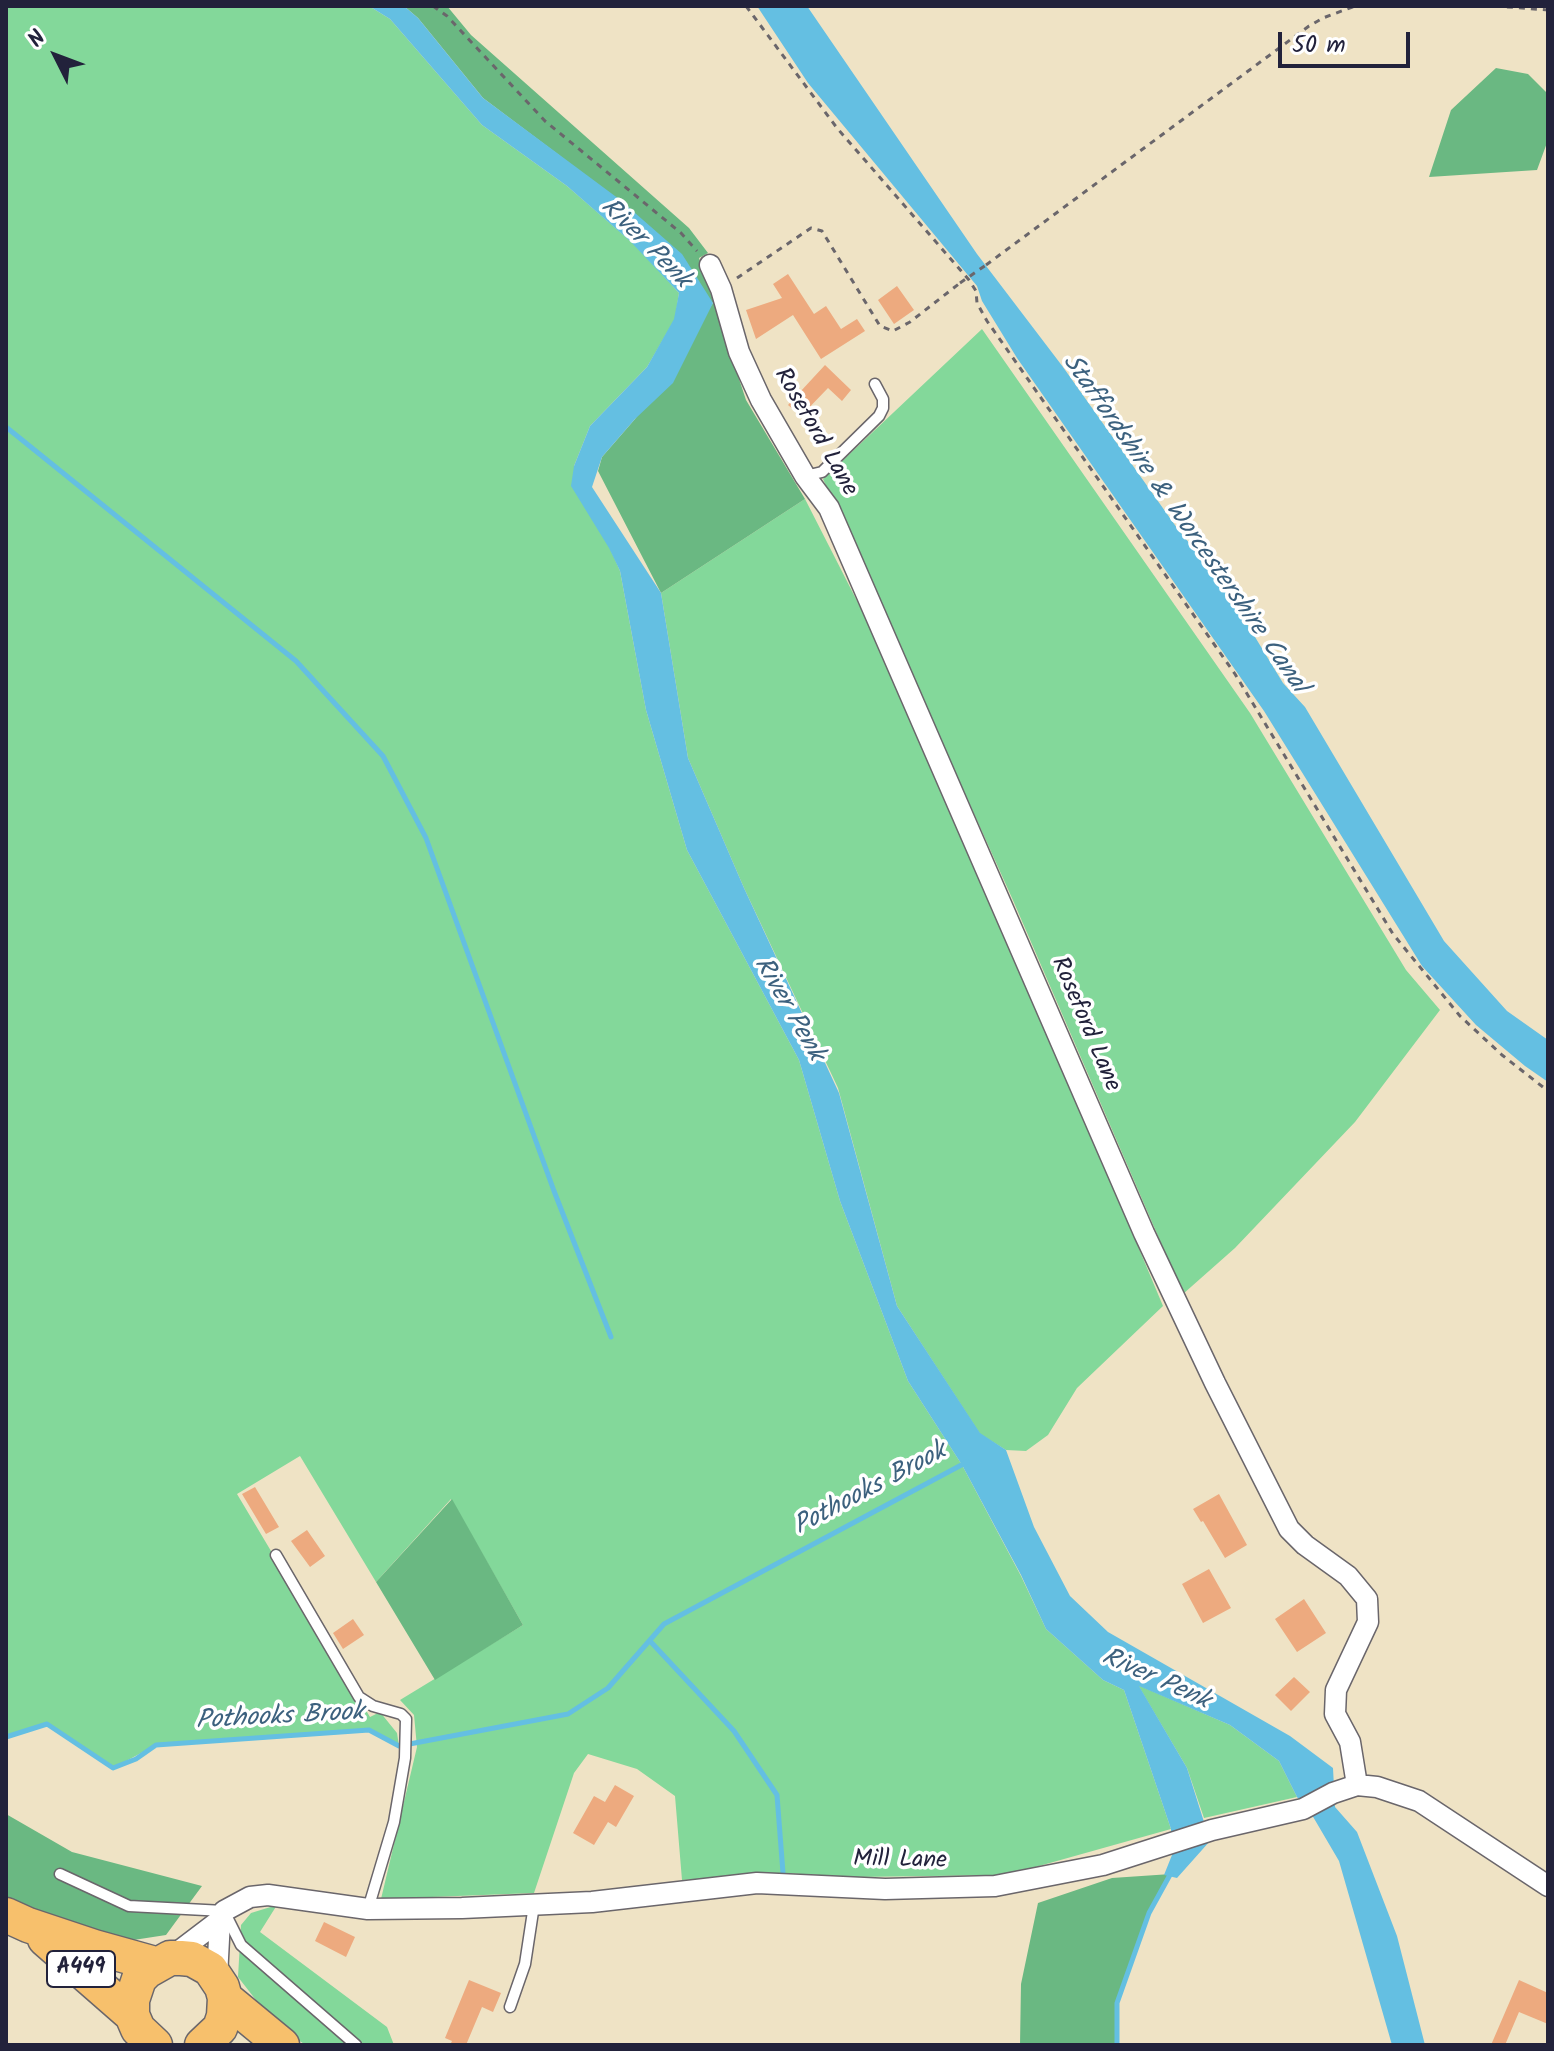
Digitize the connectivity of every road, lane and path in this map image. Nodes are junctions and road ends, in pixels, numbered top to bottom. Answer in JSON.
{"nodes":[{"id":1,"x":433,"y":6,"type":"edge"},
{"id":2,"x":746,"y":6,"type":"edge"},
{"id":3,"x":1355,"y":6,"type":"edge"},
{"id":4,"x":1495,"y":6,"type":"edge"},
{"id":5,"x":1548,"y":10,"type":"edge"},
{"id":6,"x":710,"y":265,"type":"joint"},
{"id":7,"x":721,"y":289,"type":"junction"},
{"id":8,"x":875,"y":384,"type":"dead end"},
{"id":9,"x":805,"y":476,"type":"junction"},
{"id":10,"x":1548,"y":1091,"type":"edge"},
{"id":11,"x":276,"y":1555,"type":"dead end"},
{"id":12,"x":1357,"y":1785,"type":"junction"},
{"id":13,"x":60,"y":1874,"type":"dead end"},
{"id":14,"x":1548,"y":1886,"type":"edge"},
{"id":15,"x":534,"y":1905,"type":"junction"},
{"id":16,"x":368,"y":1909,"type":"junction"},
{"id":17,"x":222,"y":1915,"type":"junction"},
{"id":18,"x":17,"y":1920,"type":"edge"},
{"id":19,"x":162,"y":1961,"type":"junction"},
{"id":20,"x":221,"y":1988,"type":"junction"},
{"id":21,"x":510,"y":2007,"type":"dead end"},
{"id":22,"x":141,"y":2034,"type":"edge"},
{"id":23,"x":202,"y":2045,"type":"edge"},
{"id":24,"x":282,"y":2045,"type":"edge"},
{"id":25,"x":356,"y":2045,"type":"edge"}],
"edges":[{"from":1,"to":6,"type":"path"},
{"from":2,"to":10,"type":"path"},
{"from":3,"to":7,"type":"path","bridge":true},
{"from":4,"to":5,"type":"path"},
{"from":6,"to":7,"type":"street","name":"Roseford Lane"},
{"from":7,"to":9,"type":"street","name":"Roseford Lane"},
{"from":8,"to":9,"type":"lane"},
{"from":9,"to":12,"type":"street","name":"Roseford Lane"},
{"from":11,"to":16,"type":"lane"},
{"from":12,"to":14,"type":"street","name":"Mill Lane"},
{"from":12,"to":15,"type":"street","name":"Mill Lane"},
{"from":13,"to":17,"type":"lane"},
{"from":15,"to":16,"type":"street","name":"Mill Lane"},
{"from":15,"to":21,"type":"lane"},
{"from":16,"to":17,"type":"street","name":"Mill Lane"},
{"from":17,"to":19,"type":"street","name":"Mill Lane"},
{"from":17,"to":20,"type":"street"},
{"from":17,"to":25,"type":"lane"},
{"from":18,"to":19,"type":"highway","number":"A449"},
{"from":18,"to":22,"type":"highway","number":"A449"},
{"from":19,"to":20,"type":"highway","number":"A449"},
{"from":19,"to":22,"type":"highway","number":"A449"},
{"from":20,"to":23,"type":"highway"},
{"from":20,"to":24,"type":"highway","number":"A449"}]}
